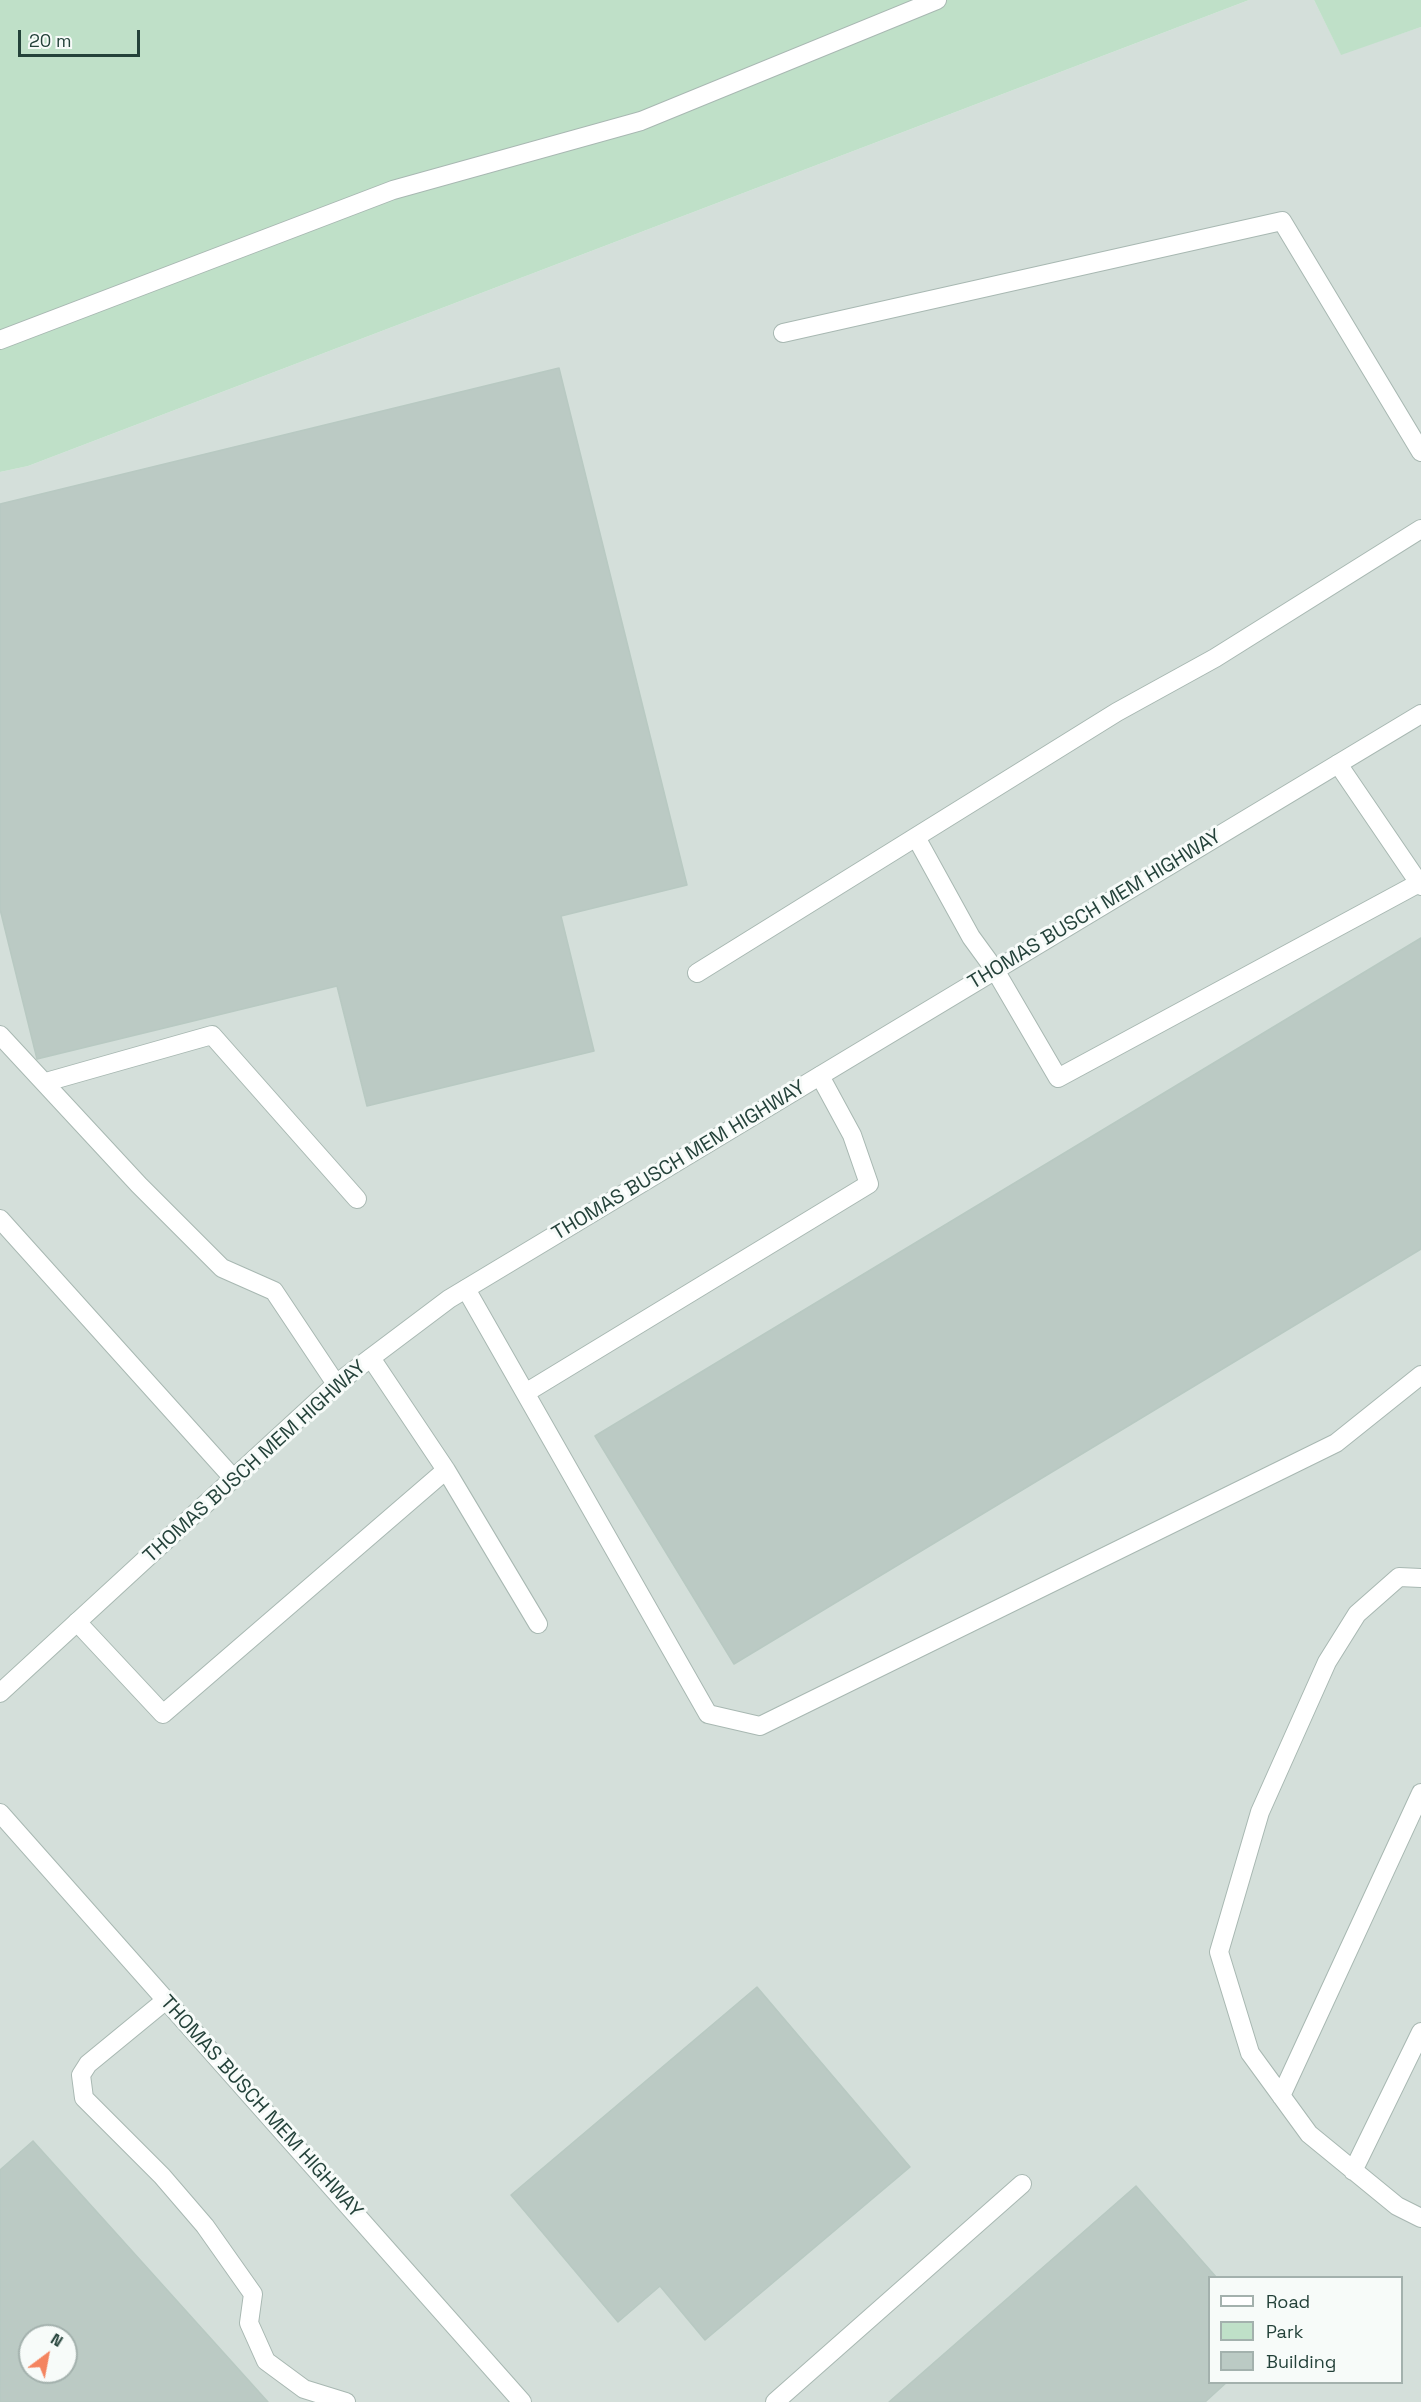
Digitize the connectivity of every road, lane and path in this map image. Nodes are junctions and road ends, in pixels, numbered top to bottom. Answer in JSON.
{"nodes":[{"id":1,"x":937,"y":0,"type":"edge"},
{"id":2,"x":783,"y":333,"type":"dead end"},
{"id":3,"x":0,"y":340,"type":"edge"},
{"id":4,"x":1421,"y":452,"type":"edge"},
{"id":5,"x":1421,"y":529,"type":"edge"},
{"id":6,"x":1421,"y":714,"type":"edge"},
{"id":7,"x":1338,"y":764,"type":"junction"},
{"id":8,"x":916,"y":839,"type":"junction"},
{"id":9,"x":1420,"y":884,"type":"edge"},
{"id":10,"x":995,"y":970,"type":"junction"},
{"id":11,"x":697,"y":973,"type":"dead end"},
{"id":12,"x":0,"y":1035,"type":"edge"},
{"id":13,"x":820,"y":1076,"type":"junction"},
{"id":14,"x":46,"y":1082,"type":"junction"},
{"id":15,"x":357,"y":1199,"type":"dead end"},
{"id":16,"x":0,"y":1219,"type":"edge"},
{"id":17,"x":466,"y":1289,"type":"junction"},
{"id":18,"x":371,"y":1358,"type":"junction"},
{"id":19,"x":1421,"y":1375,"type":"edge"},
{"id":20,"x":336,"y":1384,"type":"junction"},
{"id":21,"x":527,"y":1392,"type":"junction"},
{"id":22,"x":446,"y":1470,"type":"junction"},
{"id":23,"x":233,"y":1478,"type":"junction"},
{"id":24,"x":1421,"y":1578,"type":"edge"},
{"id":25,"x":77,"y":1622,"type":"junction"},
{"id":26,"x":538,"y":1624,"type":"dead end"},
{"id":27,"x":0,"y":1693,"type":"edge"},
{"id":28,"x":1421,"y":1793,"type":"edge"},
{"id":29,"x":0,"y":1813,"type":"edge"},
{"id":30,"x":166,"y":2000,"type":"junction"},
{"id":31,"x":1421,"y":2032,"type":"edge"},
{"id":32,"x":1281,"y":2096,"type":"junction"},
{"id":33,"x":1353,"y":2170,"type":"junction"},
{"id":34,"x":1022,"y":2184,"type":"dead end"},
{"id":35,"x":1421,"y":2218,"type":"edge"},
{"id":36,"x":346,"y":2402,"type":"edge"},
{"id":37,"x":522,"y":2402,"type":"edge"},
{"id":38,"x":775,"y":2402,"type":"edge"}],
"edges":[{"from":1,"to":3,"type":"street"},
{"from":2,"to":4,"type":"street"},
{"from":5,"to":8,"type":"street"},
{"from":6,"to":7,"type":"street","name":"THOMAS BUSCH MEM HIGHWAY"},
{"from":7,"to":9,"type":"street"},
{"from":7,"to":10,"type":"street","name":"THOMAS BUSCH MEM HIGHWAY"},
{"from":8,"to":10,"type":"street"},
{"from":8,"to":11,"type":"street"},
{"from":9,"to":10,"type":"street"},
{"from":10,"to":13,"type":"street","name":"THOMAS BUSCH MEM HIGHWAY"},
{"from":12,"to":14,"type":"street"},
{"from":13,"to":17,"type":"street","name":"THOMAS BUSCH MEM HIGHWAY"},
{"from":13,"to":21,"type":"street"},
{"from":14,"to":15,"type":"street"},
{"from":14,"to":20,"type":"street"},
{"from":16,"to":23,"type":"street"},
{"from":17,"to":18,"type":"street","name":"THOMAS BUSCH MEM HIGHWAY"},
{"from":17,"to":21,"type":"street"},
{"from":18,"to":20,"type":"street","name":"THOMAS BUSCH MEM HIGHWAY"},
{"from":18,"to":22,"type":"street"},
{"from":19,"to":21,"type":"street"},
{"from":20,"to":23,"type":"street","name":"THOMAS BUSCH MEM HIGHWAY"},
{"from":22,"to":25,"type":"street"},
{"from":22,"to":26,"type":"street"},
{"from":23,"to":25,"type":"street","name":"THOMAS BUSCH MEM HIGHWAY"},
{"from":24,"to":32,"type":"street"},
{"from":25,"to":27,"type":"street","name":"THOMAS BUSCH MEM HIGHWAY"},
{"from":28,"to":32,"type":"street"},
{"from":29,"to":30,"type":"street","name":"THOMAS BUSCH MEM HIGHWAY"},
{"from":30,"to":36,"type":"street"},
{"from":30,"to":37,"type":"street","name":"THOMAS BUSCH MEM HIGHWAY"},
{"from":31,"to":33,"type":"street"},
{"from":32,"to":33,"type":"street"},
{"from":33,"to":35,"type":"street"},
{"from":34,"to":38,"type":"street"}]}
